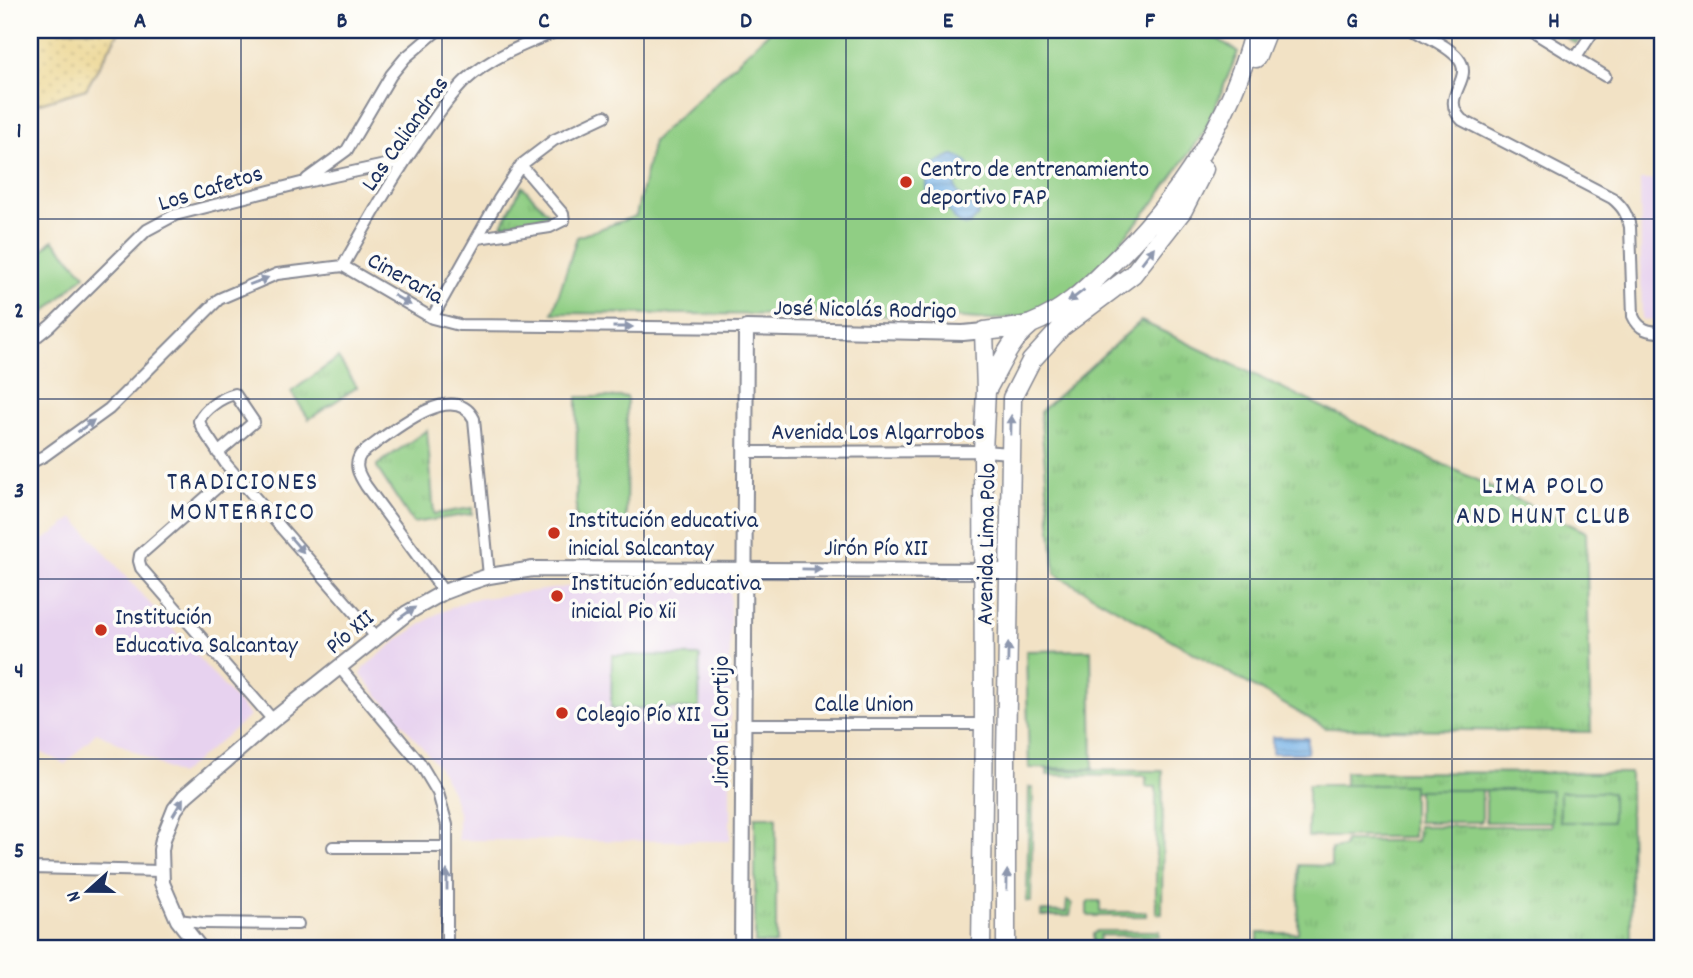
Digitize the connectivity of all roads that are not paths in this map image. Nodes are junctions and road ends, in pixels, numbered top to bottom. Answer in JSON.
{"nodes":[{"id":1,"x":438,"y":30,"type":"edge"},
{"id":2,"x":560,"y":30,"type":"edge"},
{"id":3,"x":1254,"y":30,"type":"edge"},
{"id":4,"x":1267,"y":30,"type":"edge"},
{"id":5,"x":1416,"y":30,"type":"edge"},
{"id":6,"x":1530,"y":30,"type":"edge"},
{"id":7,"x":1594,"y":30,"type":"edge"},
{"id":8,"x":1577,"y":57,"type":"junction"},
{"id":9,"x":1605,"y":76,"type":"dead end"},
{"id":10,"x":605,"y":116,"type":"dead end"},
{"id":11,"x":404,"y":161,"type":"junction"},
{"id":12,"x":521,"y":165,"type":"junction"},
{"id":13,"x":301,"y":183,"type":"junction"},
{"id":14,"x":478,"y":238,"type":"junction"},
{"id":15,"x":342,"y":266,"type":"junction"},
{"id":16,"x":432,"y":318,"type":"junction"},
{"id":17,"x":1031,"y":324,"type":"junction"},
{"id":18,"x":746,"y":328,"type":"junction"},
{"id":19,"x":984,"y":331,"type":"junction"},
{"id":20,"x":1663,"y":332,"type":"edge"},
{"id":21,"x":30,"y":342,"type":"edge"},
{"id":22,"x":986,"y":391,"type":"junction"},
{"id":23,"x":746,"y":452,"type":"junction"},
{"id":24,"x":983,"y":452,"type":"junction"},
{"id":25,"x":218,"y":453,"type":"junction"},
{"id":26,"x":1011,"y":453,"type":"junction"},
{"id":27,"x":30,"y":463,"type":"edge"},
{"id":28,"x":236,"y":476,"type":"junction"},
{"id":29,"x":743,"y":569,"type":"junction"},
{"id":30,"x":984,"y":569,"type":"junction"},
{"id":31,"x":1009,"y":571,"type":"junction"},
{"id":32,"x":489,"y":576,"type":"junction"},
{"id":33,"x":443,"y":592,"type":"junction"},
{"id":34,"x":376,"y":637,"type":"junction"},
{"id":35,"x":340,"y":668,"type":"junction"},
{"id":36,"x":273,"y":720,"type":"junction"},
{"id":37,"x":744,"y":724,"type":"junction"},
{"id":38,"x":984,"y":724,"type":"junction"},
{"id":39,"x":1007,"y":795,"type":"junction"},
{"id":40,"x":982,"y":796,"type":"junction"},
{"id":41,"x":447,"y":847,"type":"junction"},
{"id":42,"x":333,"y":848,"type":"dead end"},
{"id":43,"x":30,"y":868,"type":"edge"},
{"id":44,"x":161,"y":871,"type":"junction"},
{"id":45,"x":178,"y":920,"type":"junction"},
{"id":46,"x":298,"y":924,"type":"dead end"},
{"id":47,"x":200,"y":948,"type":"edge"},
{"id":48,"x":447,"y":948,"type":"edge"},
{"id":49,"x":742,"y":948,"type":"edge"},
{"id":50,"x":981,"y":948,"type":"edge"},
{"id":51,"x":1006,"y":948,"type":"edge"}],
"edges":[{"from":1,"to":13,"type":"street"},
{"from":2,"to":11,"type":"street","name":"Las Caliandras"},
{"from":3,"to":17,"type":"main road","one_way":true},
{"from":26,"to":4,"type":"main road","name":"Avenida Lima Polo","one_way":true},
{"from":5,"to":20,"type":"street"},
{"from":6,"to":8,"type":"street"},
{"from":7,"to":8,"type":"street"},
{"from":8,"to":9,"type":"street"},
{"from":10,"to":12,"type":"street"},
{"from":11,"to":13,"type":"street","name":"Los Cafetos"},
{"from":11,"to":15,"type":"street","name":"Las Caliandras"},
{"from":12,"to":14,"type":"street"},
{"from":12,"to":14,"type":"street"},
{"from":13,"to":21,"type":"street","name":"Los Cafetos"},
{"from":14,"to":16,"type":"street"},
{"from":15,"to":16,"type":"street","name":"Cineraria","one_way":true},
{"from":27,"to":15,"type":"street","name":"Cineraria","one_way":true},
{"from":16,"to":18,"type":"street","name":"Cineraria","one_way":true},
{"from":17,"to":19,"type":"main road"},
{"from":17,"to":22,"type":"main road","name":"Avenida Lima Polo"},
{"from":18,"to":19,"type":"street","name":"José Nicolás Rodrigo"},
{"from":18,"to":23,"type":"street","name":"Jirón El Cortijo"},
{"from":19,"to":22,"type":"main road","name":"Avenida Lima Polo"},
{"from":22,"to":24,"type":"main road","name":"Avenida Lima Polo"},
{"from":23,"to":24,"type":"street","name":"Avenida Los Algarrobos"},
{"from":23,"to":29,"type":"street","name":"Jirón El Cortijo"},
{"from":24,"to":26,"type":"street","name":"Avenida Los Algarrobos"},
{"from":24,"to":30,"type":"main road","name":"Avenida Lima Polo"},
{"from":25,"to":25,"type":"street"},
{"from":25,"to":28,"type":"street"},
{"from":26,"to":31,"type":"main road","name":"Avenida Lima Polo"},
{"from":28,"to":34,"type":"street","one_way":true},
{"from":28,"to":36,"type":"street"},
{"from":29,"to":30,"type":"street","name":"Jirón Pío XII","one_way":true},
{"from":29,"to":32,"type":"street","name":"Pío XII"},
{"from":29,"to":37,"type":"street","name":"Jirón El Cortijo"},
{"from":30,"to":31,"type":"street","name":"Jirón Pío XII"},
{"from":30,"to":38,"type":"main road","name":"Avenida Lima Polo"},
{"from":39,"to":31,"type":"main road","name":"Avenida Lima Polo","one_way":true},
{"from":32,"to":33,"type":"street","name":"Pío XII"},
{"from":32,"to":33,"type":"street"},
{"from":34,"to":33,"type":"street","name":"Pío XII","one_way":true},
{"from":34,"to":35,"type":"street","name":"Pío XII"},
{"from":35,"to":36,"type":"street","name":"Pío XII"},
{"from":35,"to":41,"type":"street"},
{"from":44,"to":36,"type":"street","name":"Pío XII","one_way":true},
{"from":37,"to":38,"type":"street","name":"Calle Union"},
{"from":37,"to":49,"type":"street","name":"Jirón El Cortijo"},
{"from":38,"to":40,"type":"main road","name":"Avenida Lima Polo"},
{"from":39,"to":40,"type":"main road"},
{"from":51,"to":39,"type":"main road","name":"Avenida Lima Polo","one_way":true},
{"from":40,"to":50,"type":"main road","name":"Avenida Lima Polo"},
{"from":41,"to":42,"type":"street"},
{"from":48,"to":41,"type":"street","one_way":true},
{"from":43,"to":44,"type":"street"},
{"from":44,"to":45,"type":"street","name":"Pío XII"},
{"from":45,"to":46,"type":"street"},
{"from":45,"to":47,"type":"street","name":"Pío XII"}]}
